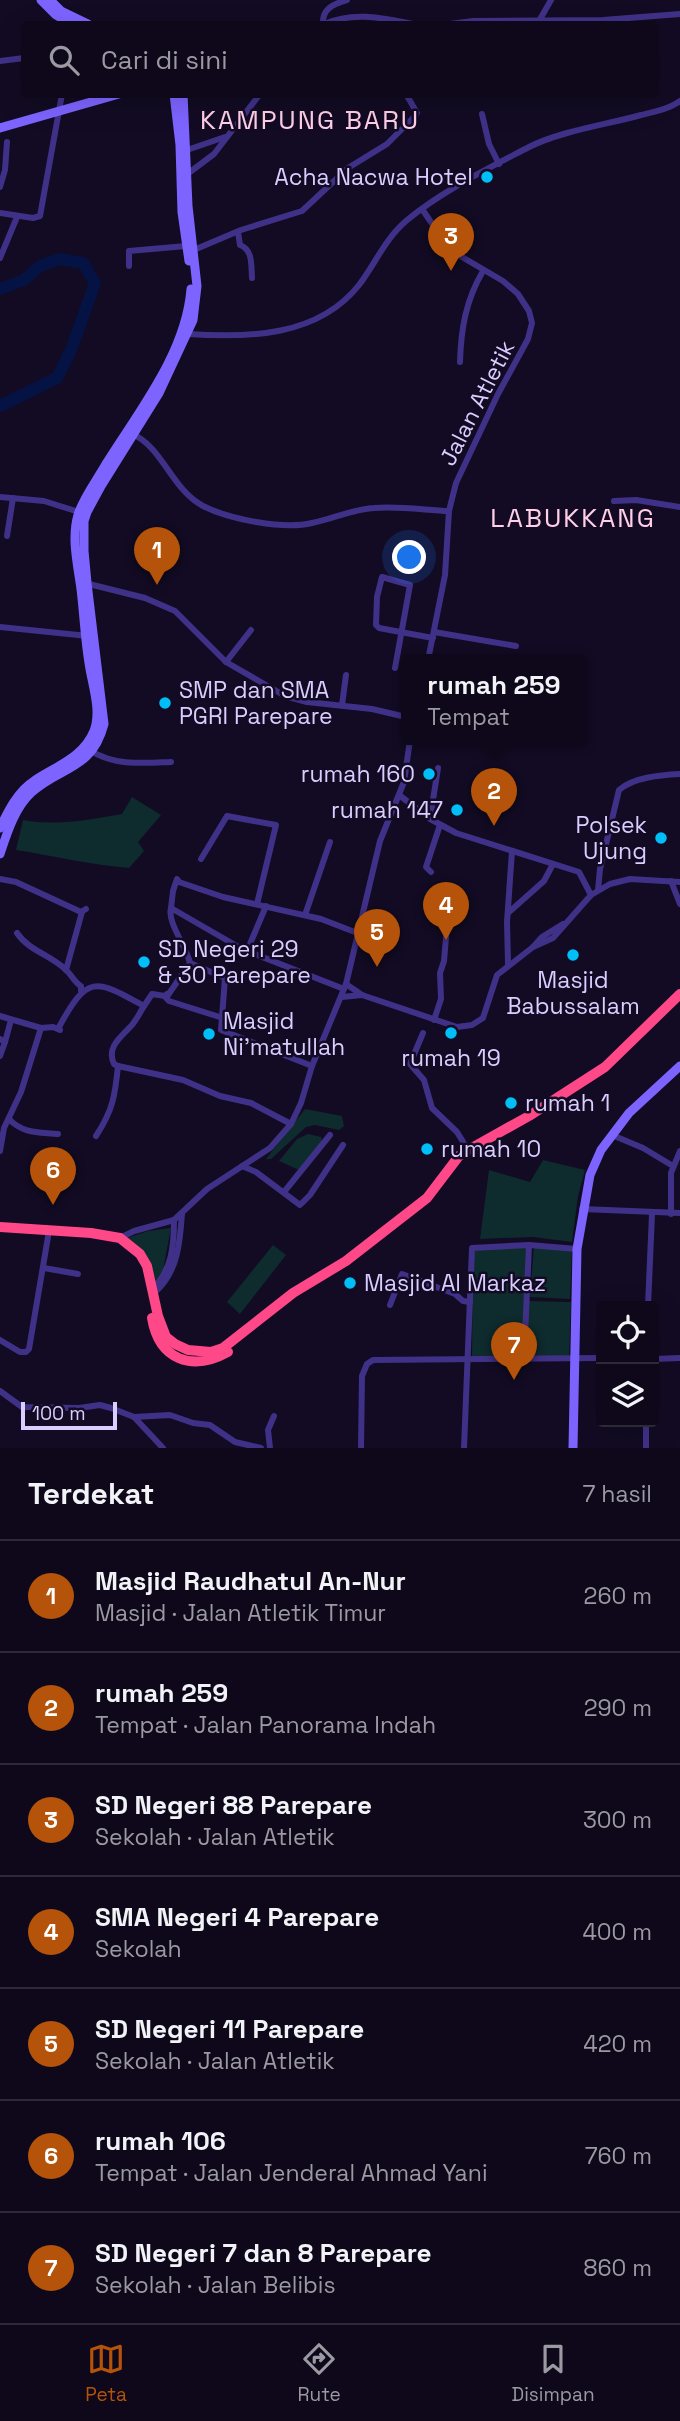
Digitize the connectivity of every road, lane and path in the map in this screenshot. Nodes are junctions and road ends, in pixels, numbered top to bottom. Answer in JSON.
{"nodes":[{"id":1,"x":41,"y":0,"type":"edge"},
{"id":2,"x":50,"y":0,"type":"edge"},
{"id":3,"x":347,"y":0,"type":"edge"},
{"id":4,"x":551,"y":0,"type":"edge"},
{"id":5,"x":680,"y":14,"type":"edge"},
{"id":6,"x":70,"y":21,"type":"edge"},
{"id":7,"x":72,"y":21,"type":"edge"},
{"id":8,"x":323,"y":21,"type":"edge"},
{"id":9,"x":331,"y":21,"type":"edge"},
{"id":10,"x":391,"y":21,"type":"edge"},
{"id":11,"x":473,"y":21,"type":"edge"},
{"id":12,"x":539,"y":21,"type":"junction"},
{"id":13,"x":21,"y":58,"type":"edge"},
{"id":14,"x":0,"y":61,"type":"edge"},
{"id":15,"x":62,"y":98,"type":"edge"},
{"id":16,"x":105,"y":98,"type":"edge"},
{"id":17,"x":174,"y":98,"type":"edge"},
{"id":18,"x":183,"y":98,"type":"edge"},
{"id":19,"x":257,"y":98,"type":"edge"},
{"id":20,"x":408,"y":98,"type":"edge"},
{"id":21,"x":680,"y":101,"type":"edge"},
{"id":22,"x":60,"y":111,"type":"junction"},
{"id":23,"x":482,"y":114,"type":"dead end"},
{"id":24,"x":0,"y":128,"type":"edge"},
{"id":25,"x":227,"y":136,"type":"junction"},
{"id":26,"x":7,"y":142,"type":"dead end"},
{"id":27,"x":187,"y":150,"type":"junction"},
{"id":28,"x":499,"y":164,"type":"junction"},
{"id":29,"x":184,"y":175,"type":"junction"},
{"id":30,"x":0,"y":187,"type":"edge"},
{"id":31,"x":422,"y":209,"type":"junction"},
{"id":32,"x":0,"y":213,"type":"edge"},
{"id":33,"x":17,"y":217,"type":"junction"},
{"id":34,"x":238,"y":232,"type":"junction"},
{"id":35,"x":189,"y":249,"type":"junction"},
{"id":36,"x":0,"y":258,"type":"edge"},
{"id":37,"x":129,"y":266,"type":"dead end"},
{"id":38,"x":483,"y":271,"type":"junction"},
{"id":39,"x":252,"y":278,"type":"dead end"},
{"id":40,"x":188,"y":334,"type":"junction"},
{"id":41,"x":460,"y":362,"type":"dead end"},
{"id":42,"x":150,"y":400,"type":"junction"},
{"id":43,"x":132,"y":435,"type":"junction"},
{"id":44,"x":0,"y":497,"type":"edge"},
{"id":45,"x":13,"y":498,"type":"junction"},
{"id":46,"x":614,"y":501,"type":"dead end"},
{"id":47,"x":680,"y":507,"type":"edge"},
{"id":48,"x":449,"y":511,"type":"junction"},
{"id":49,"x":79,"y":512,"type":"junction"},
{"id":50,"x":7,"y":536,"type":"dead end"},
{"id":51,"x":83,"y":583,"type":"junction"},
{"id":52,"x":0,"y":627,"type":"edge"},
{"id":53,"x":251,"y":630,"type":"dead end"},
{"id":54,"x":402,"y":632,"type":"junction"},
{"id":55,"x":434,"y":635,"type":"junction"},
{"id":56,"x":89,"y":636,"type":"junction"},
{"id":57,"x":516,"y":646,"type":"dead end"},
{"id":58,"x":429,"y":654,"type":"edge"},
{"id":59,"x":226,"y":662,"type":"junction"},
{"id":60,"x":395,"y":668,"type":"dead end"},
{"id":61,"x":346,"y":675,"type":"dead end"},
{"id":62,"x":342,"y":705,"type":"junction"},
{"id":63,"x":401,"y":716,"type":"edge"},
{"id":64,"x":409,"y":745,"type":"edge"},
{"id":65,"x":91,"y":751,"type":"junction"},
{"id":66,"x":172,"y":762,"type":"dead end"},
{"id":67,"x":438,"y":768,"type":"dead end"},
{"id":68,"x":680,"y":774,"type":"edge"},
{"id":69,"x":399,"y":794,"type":"junction"},
{"id":70,"x":430,"y":819,"type":"junction"},
{"id":71,"x":440,"y":825,"type":"junction"},
{"id":72,"x":0,"y":828,"type":"edge"},
{"id":73,"x":330,"y":842,"type":"dead end"},
{"id":74,"x":512,"y":851,"type":"junction"},
{"id":75,"x":0,"y":854,"type":"edge"},
{"id":76,"x":201,"y":859,"type":"dead end"},
{"id":77,"x":553,"y":864,"type":"junction"},
{"id":78,"x":431,"y":872,"type":"dead end"},
{"id":79,"x":0,"y":879,"type":"edge"},
{"id":80,"x":671,"y":881,"type":"junction"},
{"id":81,"x":680,"y":882,"type":"edge"},
{"id":82,"x":598,"y":890,"type":"junction"},
{"id":83,"x":591,"y":895,"type":"junction"},
{"id":84,"x":257,"y":904,"type":"junction"},
{"id":85,"x":680,"y":904,"type":"edge"},
{"id":86,"x":266,"y":905,"type":"junction"},
{"id":87,"x":171,"y":908,"type":"junction"},
{"id":88,"x":447,"y":914,"type":"dead end"},
{"id":89,"x":508,"y":914,"type":"junction"},
{"id":90,"x":305,"y":915,"type":"junction"},
{"id":91,"x":17,"y":933,"type":"dead end"},
{"id":92,"x":360,"y":934,"type":"junction"},
{"id":93,"x":247,"y":951,"type":"junction"},
{"id":94,"x":190,"y":962,"type":"junction"},
{"id":95,"x":508,"y":964,"type":"junction"},
{"id":96,"x":66,"y":970,"type":"junction"},
{"id":97,"x":345,"y":987,"type":"junction"},
{"id":98,"x":81,"y":991,"type":"junction"},
{"id":99,"x":167,"y":994,"type":"junction"},
{"id":100,"x":680,"y":994,"type":"edge"},
{"id":101,"x":362,"y":995,"type":"junction"},
{"id":102,"x":342,"y":997,"type":"junction"},
{"id":103,"x":144,"y":1006,"type":"junction"},
{"id":104,"x":0,"y":1016,"type":"edge"},
{"id":105,"x":223,"y":1018,"type":"junction"},
{"id":106,"x":11,"y":1020,"type":"junction"},
{"id":107,"x":434,"y":1020,"type":"junction"},
{"id":108,"x":41,"y":1028,"type":"junction"},
{"id":109,"x":423,"y":1033,"type":"dead end"},
{"id":110,"x":2,"y":1040,"type":"edge"},
{"id":111,"x":0,"y":1056,"type":"edge"},
{"id":112,"x":118,"y":1066,"type":"junction"},
{"id":113,"x":312,"y":1066,"type":"junction"},
{"id":114,"x":680,"y":1066,"type":"edge"},
{"id":115,"x":9,"y":1119,"type":"junction"},
{"id":116,"x":291,"y":1124,"type":"junction"},
{"id":117,"x":58,"y":1134,"type":"dead end"},
{"id":118,"x":330,"y":1135,"type":"dead end"},
{"id":119,"x":612,"y":1135,"type":"junction"},
{"id":120,"x":96,"y":1136,"type":"dead end"},
{"id":121,"x":343,"y":1145,"type":"dead end"},
{"id":122,"x":468,"y":1150,"type":"junction"},
{"id":123,"x":0,"y":1151,"type":"edge"},
{"id":124,"x":680,"y":1151,"type":"edge"},
{"id":125,"x":242,"y":1166,"type":"junction"},
{"id":126,"x":673,"y":1166,"type":"junction"},
{"id":127,"x":284,"y":1192,"type":"junction"},
{"id":128,"x":582,"y":1209,"type":"junction"},
{"id":129,"x":182,"y":1213,"type":"junction"},
{"id":130,"x":680,"y":1213,"type":"edge"},
{"id":131,"x":652,"y":1214,"type":"junction"},
{"id":132,"x":671,"y":1214,"type":"junction"},
{"id":133,"x":174,"y":1220,"type":"junction"},
{"id":134,"x":0,"y":1227,"type":"edge"},
{"id":135,"x":49,"y":1231,"type":"junction"},
{"id":136,"x":120,"y":1238,"type":"junction"},
{"id":137,"x":529,"y":1245,"type":"junction"},
{"id":138,"x":577,"y":1248,"type":"junction"},
{"id":139,"x":44,"y":1268,"type":"junction"},
{"id":140,"x":78,"y":1274,"type":"dead end"},
{"id":141,"x":154,"y":1294,"type":"junction"},
{"id":142,"x":648,"y":1301,"type":"edge"},
{"id":143,"x":470,"y":1302,"type":"junction"},
{"id":144,"x":390,"y":1305,"type":"dead end"},
{"id":145,"x":0,"y":1340,"type":"edge"},
{"id":146,"x":575,"y":1358,"type":"junction"},
{"id":147,"x":596,"y":1358,"type":"edge"},
{"id":148,"x":680,"y":1358,"type":"edge"},
{"id":149,"x":524,"y":1359,"type":"junction"},
{"id":150,"x":659,"y":1359,"type":"edge"},
{"id":151,"x":468,"y":1361,"type":"junction"},
{"id":152,"x":0,"y":1391,"type":"edge"},
{"id":153,"x":274,"y":1416,"type":"dead end"},
{"id":154,"x":134,"y":1417,"type":"junction"},
{"id":155,"x":646,"y":1427,"type":"edge"},
{"id":156,"x":163,"y":1448,"type":"edge"},
{"id":157,"x":261,"y":1448,"type":"edge"},
{"id":158,"x":270,"y":1448,"type":"edge"},
{"id":159,"x":361,"y":1448,"type":"edge"},
{"id":160,"x":464,"y":1448,"type":"edge"},
{"id":161,"x":573,"y":1448,"type":"edge"},
{"id":162,"x":646,"y":1448,"type":"edge"}],
"edges":[{"from":1,"to":6,"type":"main road"},
{"from":2,"to":7,"type":"main road"},
{"from":3,"to":8,"type":"street"},
{"from":4,"to":12,"type":"street"},
{"from":5,"to":12,"type":"street"},
{"from":9,"to":10,"type":"street"},
{"from":11,"to":12,"type":"street"},
{"from":13,"to":14,"type":"street"},
{"from":15,"to":22,"type":"street"},
{"from":16,"to":22,"type":"main road"},
{"from":17,"to":29,"type":"main road"},
{"from":18,"to":27,"type":"main road"},
{"from":19,"to":25,"type":"street"},
{"from":20,"to":34,"type":"street"},
{"from":21,"to":28,"type":"street"},
{"from":22,"to":24,"type":"main road"},
{"from":22,"to":33,"type":"street"},
{"from":23,"to":28,"type":"street"},
{"from":25,"to":27,"type":"street"},
{"from":25,"to":29,"type":"street"},
{"from":26,"to":30,"type":"street"},
{"from":27,"to":29,"type":"main road"},
{"from":28,"to":31,"type":"street"},
{"from":29,"to":35,"type":"main road"},
{"from":31,"to":38,"type":"street","name":"Jalan Atletik"},
{"from":31,"to":40,"type":"street"},
{"from":32,"to":33,"type":"street"},
{"from":33,"to":36,"type":"street"},
{"from":34,"to":35,"type":"street"},
{"from":34,"to":39,"type":"street"},
{"from":35,"to":37,"type":"street"},
{"from":35,"to":40,"type":"main road"},
{"from":35,"to":42,"type":"main road"},
{"from":38,"to":41,"type":"street"},
{"from":38,"to":48,"type":"street","name":"Jalan Atletik"},
{"from":40,"to":42,"type":"main road"},
{"from":42,"to":43,"type":"main road"},
{"from":42,"to":49,"type":"main road"},
{"from":43,"to":48,"type":"street"},
{"from":43,"to":51,"type":"main road"},
{"from":44,"to":45,"type":"street"},
{"from":45,"to":49,"type":"street"},
{"from":45,"to":50,"type":"street"},
{"from":46,"to":47,"type":"street"},
{"from":48,"to":55,"type":"street","name":"Jalan Atletik"},
{"from":49,"to":51,"type":"main road"},
{"from":51,"to":56,"type":"main road"},
{"from":51,"to":59,"type":"street"},
{"from":52,"to":56,"type":"street"},
{"from":53,"to":59,"type":"street"},
{"from":54,"to":54,"type":"street"},
{"from":54,"to":55,"type":"street"},
{"from":54,"to":60,"type":"street"},
{"from":55,"to":57,"type":"street"},
{"from":55,"to":58,"type":"street","name":"Jalan Atletik"},
{"from":56,"to":65,"type":"main road"},
{"from":56,"to":72,"type":"main road"},
{"from":59,"to":62,"type":"street"},
{"from":61,"to":62,"type":"street"},
{"from":62,"to":63,"type":"street"},
{"from":64,"to":69,"type":"street"},
{"from":65,"to":66,"type":"street"},
{"from":65,"to":75,"type":"main road"},
{"from":67,"to":70,"type":"street"},
{"from":68,"to":82,"type":"street"},
{"from":69,"to":70,"type":"street"},
{"from":69,"to":92,"type":"street"},
{"from":70,"to":71,"type":"street"},
{"from":71,"to":74,"type":"street"},
{"from":71,"to":78,"type":"street"},
{"from":73,"to":90,"type":"street"},
{"from":74,"to":77,"type":"street"},
{"from":74,"to":89,"type":"street"},
{"from":76,"to":84,"type":"street"},
{"from":77,"to":83,"type":"street"},
{"from":77,"to":89,"type":"street"},
{"from":79,"to":96,"type":"street"},
{"from":80,"to":81,"type":"street"},
{"from":80,"to":82,"type":"street"},
{"from":80,"to":85,"type":"street"},
{"from":82,"to":83,"type":"street"},
{"from":83,"to":95,"type":"street"},
{"from":84,"to":86,"type":"street"},
{"from":84,"to":87,"type":"street"},
{"from":86,"to":90,"type":"street"},
{"from":86,"to":93,"type":"street"},
{"from":87,"to":93,"type":"street"},
{"from":87,"to":94,"type":"street"},
{"from":88,"to":107,"type":"street"},
{"from":89,"to":95,"type":"street"},
{"from":90,"to":92,"type":"street"},
{"from":91,"to":96,"type":"street"},
{"from":92,"to":97,"type":"street"},
{"from":93,"to":97,"type":"street"},
{"from":94,"to":99,"type":"street"},
{"from":94,"to":105,"type":"street"},
{"from":95,"to":107,"type":"street"},
{"from":96,"to":98,"type":"street"},
{"from":97,"to":101,"type":"street"},
{"from":97,"to":102,"type":"street"},
{"from":98,"to":103,"type":"street"},
{"from":98,"to":108,"type":"street"},
{"from":99,"to":103,"type":"street"},
{"from":99,"to":105,"type":"street"},
{"from":100,"to":122,"type":"highway"},
{"from":101,"to":102,"type":"street"},
{"from":101,"to":107,"type":"street"},
{"from":102,"to":113,"type":"street"},
{"from":103,"to":112,"type":"street"},
{"from":104,"to":106,"type":"street"},
{"from":105,"to":113,"type":"street"},
{"from":106,"to":108,"type":"street"},
{"from":106,"to":110,"type":"street"},
{"from":108,"to":115,"type":"street"},
{"from":109,"to":122,"type":"street"},
{"from":110,"to":111,"type":"street"},
{"from":112,"to":116,"type":"street"},
{"from":112,"to":120,"type":"street"},
{"from":113,"to":116,"type":"street"},
{"from":114,"to":119,"type":"main road"},
{"from":115,"to":117,"type":"street"},
{"from":115,"to":123,"type":"street"},
{"from":116,"to":125,"type":"street"},
{"from":118,"to":127,"type":"street"},
{"from":119,"to":126,"type":"street"},
{"from":119,"to":128,"type":"main road"},
{"from":121,"to":127,"type":"street"},
{"from":122,"to":141,"type":"highway"},
{"from":124,"to":126,"type":"street"},
{"from":125,"to":127,"type":"street"},
{"from":125,"to":129,"type":"street"},
{"from":126,"to":132,"type":"street"},
{"from":128,"to":131,"type":"street"},
{"from":128,"to":138,"type":"main road"},
{"from":129,"to":133,"type":"street"},
{"from":129,"to":141,"type":"street"},
{"from":130,"to":132,"type":"street"},
{"from":131,"to":132,"type":"street"},
{"from":131,"to":142,"type":"street"},
{"from":133,"to":136,"type":"street"},
{"from":133,"to":141,"type":"street"},
{"from":134,"to":135,"type":"highway"},
{"from":135,"to":136,"type":"highway"},
{"from":135,"to":139,"type":"street"},
{"from":136,"to":141,"type":"highway"},
{"from":137,"to":138,"type":"street"},
{"from":137,"to":143,"type":"street"},
{"from":137,"to":149,"type":"street"},
{"from":138,"to":146,"type":"main road"},
{"from":139,"to":140,"type":"street"},
{"from":139,"to":145,"type":"street"},
{"from":143,"to":144,"type":"street"},
{"from":143,"to":151,"type":"street"},
{"from":146,"to":147,"type":"street"},
{"from":146,"to":149,"type":"street"},
{"from":146,"to":161,"type":"main road"},
{"from":148,"to":150,"type":"street"},
{"from":149,"to":151,"type":"street"},
{"from":151,"to":159,"type":"street"},
{"from":151,"to":160,"type":"street"},
{"from":152,"to":154,"type":"street"},
{"from":153,"to":158,"type":"street"},
{"from":154,"to":156,"type":"street"},
{"from":154,"to":157,"type":"street"},
{"from":155,"to":162,"type":"street"}]}
